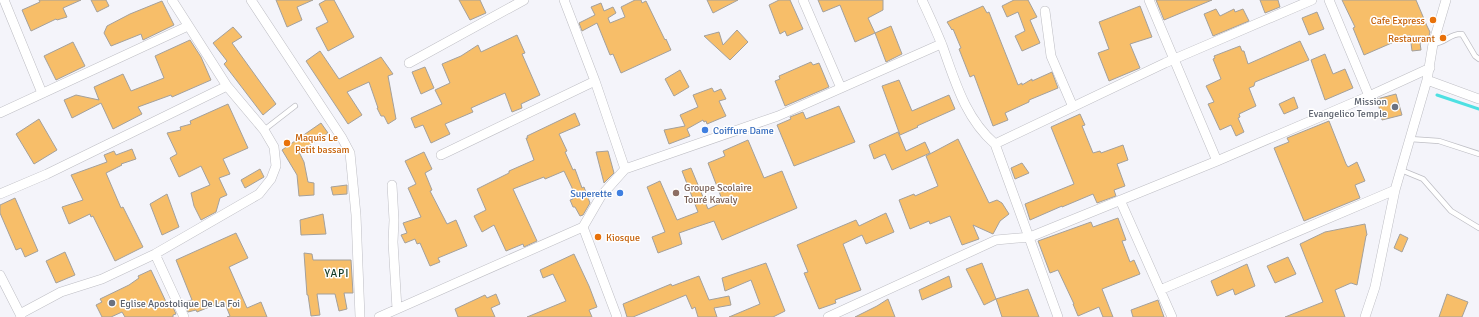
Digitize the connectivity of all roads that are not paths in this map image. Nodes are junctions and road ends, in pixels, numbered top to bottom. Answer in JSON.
{"nodes":[{"id":1,"x":4,"y":0,"type":"edge"},
{"id":2,"x":172,"y":0,"type":"edge"},
{"id":3,"x":251,"y":0,"type":"edge"},
{"id":4,"x":524,"y":0,"type":"edge"},
{"id":5,"x":564,"y":0,"type":"edge"},
{"id":6,"x":804,"y":0,"type":"edge"},
{"id":7,"x":922,"y":0,"type":"edge"},
{"id":8,"x":1149,"y":0,"type":"edge"},
{"id":9,"x":1312,"y":0,"type":"edge"},
{"id":10,"x":1329,"y":0,"type":"edge"},
{"id":11,"x":1446,"y":0,"type":"edge"},
{"id":12,"x":1045,"y":10,"type":"dead end"},
{"id":13,"x":188,"y":26,"type":"junction"},
{"id":14,"x":941,"y":44,"type":"junction"},
{"id":15,"x":1433,"y":44,"type":"junction"},
{"id":16,"x":1173,"y":60,"type":"junction"},
{"id":17,"x":1479,"y":60,"type":"edge"},
{"id":18,"x":409,"y":63,"type":"dead end"},
{"id":19,"x":1430,"y":68,"type":"junction"},
{"id":20,"x":1427,"y":80,"type":"junction"},
{"id":21,"x":595,"y":81,"type":"junction"},
{"id":22,"x":227,"y":86,"type":"junction"},
{"id":23,"x":841,"y":88,"type":"junction"},
{"id":24,"x":42,"y":93,"type":"junction"},
{"id":25,"x":1370,"y":96,"type":"junction"},
{"id":26,"x":1479,"y":99,"type":"edge"},
{"id":27,"x":296,"y":106,"type":"dead end"},
{"id":28,"x":1073,"y":107,"type":"junction"},
{"id":29,"x":0,"y":113,"type":"edge"},
{"id":30,"x":264,"y":130,"type":"junction"},
{"id":31,"x":1410,"y":139,"type":"junction"},
{"id":32,"x":995,"y":144,"type":"junction"},
{"id":33,"x":1479,"y":154,"type":"edge"},
{"id":34,"x":441,"y":155,"type":"dead end"},
{"id":35,"x":1217,"y":161,"type":"junction"},
{"id":36,"x":625,"y":169,"type":"junction"},
{"id":37,"x":1401,"y":170,"type":"junction"},
{"id":38,"x":392,"y":185,"type":"dead end"},
{"id":39,"x":1395,"y":190,"type":"junction"},
{"id":40,"x":0,"y":194,"type":"edge"},
{"id":41,"x":1120,"y":200,"type":"junction"},
{"id":42,"x":583,"y":227,"type":"junction"},
{"id":43,"x":1479,"y":228,"type":"edge"},
{"id":44,"x":1030,"y":238,"type":"junction"},
{"id":45,"x":154,"y":254,"type":"junction"},
{"id":46,"x":0,"y":275,"type":"edge"},
{"id":47,"x":1160,"y":290,"type":"junction"},
{"id":48,"x":397,"y":309,"type":"junction"},
{"id":49,"x":20,"y":316,"type":"edge"},
{"id":50,"x":184,"y":317,"type":"edge"},
{"id":51,"x":360,"y":317,"type":"edge"},
{"id":52,"x":379,"y":317,"type":"edge"},
{"id":53,"x":617,"y":317,"type":"edge"},
{"id":54,"x":828,"y":317,"type":"edge"},
{"id":55,"x":1058,"y":317,"type":"edge"},
{"id":56,"x":1172,"y":317,"type":"edge"},
{"id":57,"x":1365,"y":317,"type":"edge"}],
"edges":[{"from":1,"to":24,"type":"street"},
{"from":2,"to":13,"type":"street"},
{"from":3,"to":51,"type":"street"},
{"from":4,"to":18,"type":"street"},
{"from":5,"to":21,"type":"street"},
{"from":6,"to":23,"type":"street"},
{"from":7,"to":14,"type":"street"},
{"from":8,"to":16,"type":"street"},
{"from":9,"to":16,"type":"street"},
{"from":10,"to":25,"type":"street"},
{"from":11,"to":15,"type":"street"},
{"from":12,"to":28,"type":"street"},
{"from":13,"to":22,"type":"street"},
{"from":13,"to":24,"type":"street"},
{"from":14,"to":23,"type":"street"},
{"from":14,"to":32,"type":"street"},
{"from":15,"to":17,"type":"lane"},
{"from":15,"to":19,"type":"street"},
{"from":16,"to":28,"type":"street"},
{"from":16,"to":35,"type":"street"},
{"from":19,"to":20,"type":"street"},
{"from":19,"to":25,"type":"street"},
{"from":20,"to":26,"type":"street"},
{"from":20,"to":31,"type":"street"},
{"from":21,"to":34,"type":"street"},
{"from":21,"to":36,"type":"street"},
{"from":22,"to":30,"type":"street"},
{"from":22,"to":40,"type":"street"},
{"from":23,"to":36,"type":"street"},
{"from":24,"to":29,"type":"street"},
{"from":25,"to":35,"type":"street"},
{"from":27,"to":30,"type":"lane"},
{"from":28,"to":32,"type":"street"},
{"from":30,"to":45,"type":"street"},
{"from":31,"to":33,"type":"lane"},
{"from":31,"to":37,"type":"street"},
{"from":32,"to":44,"type":"street"},
{"from":35,"to":41,"type":"street"},
{"from":36,"to":42,"type":"street"},
{"from":37,"to":39,"type":"street"},
{"from":37,"to":43,"type":"lane"},
{"from":38,"to":48,"type":"street"},
{"from":39,"to":47,"type":"street"},
{"from":39,"to":57,"type":"street"},
{"from":41,"to":44,"type":"street"},
{"from":41,"to":47,"type":"street"},
{"from":42,"to":48,"type":"street"},
{"from":42,"to":53,"type":"street"},
{"from":44,"to":54,"type":"street"},
{"from":44,"to":55,"type":"street"},
{"from":45,"to":49,"type":"street"},
{"from":45,"to":50,"type":"street"},
{"from":46,"to":49,"type":"street"},
{"from":47,"to":56,"type":"street"},
{"from":48,"to":52,"type":"street"}]}
